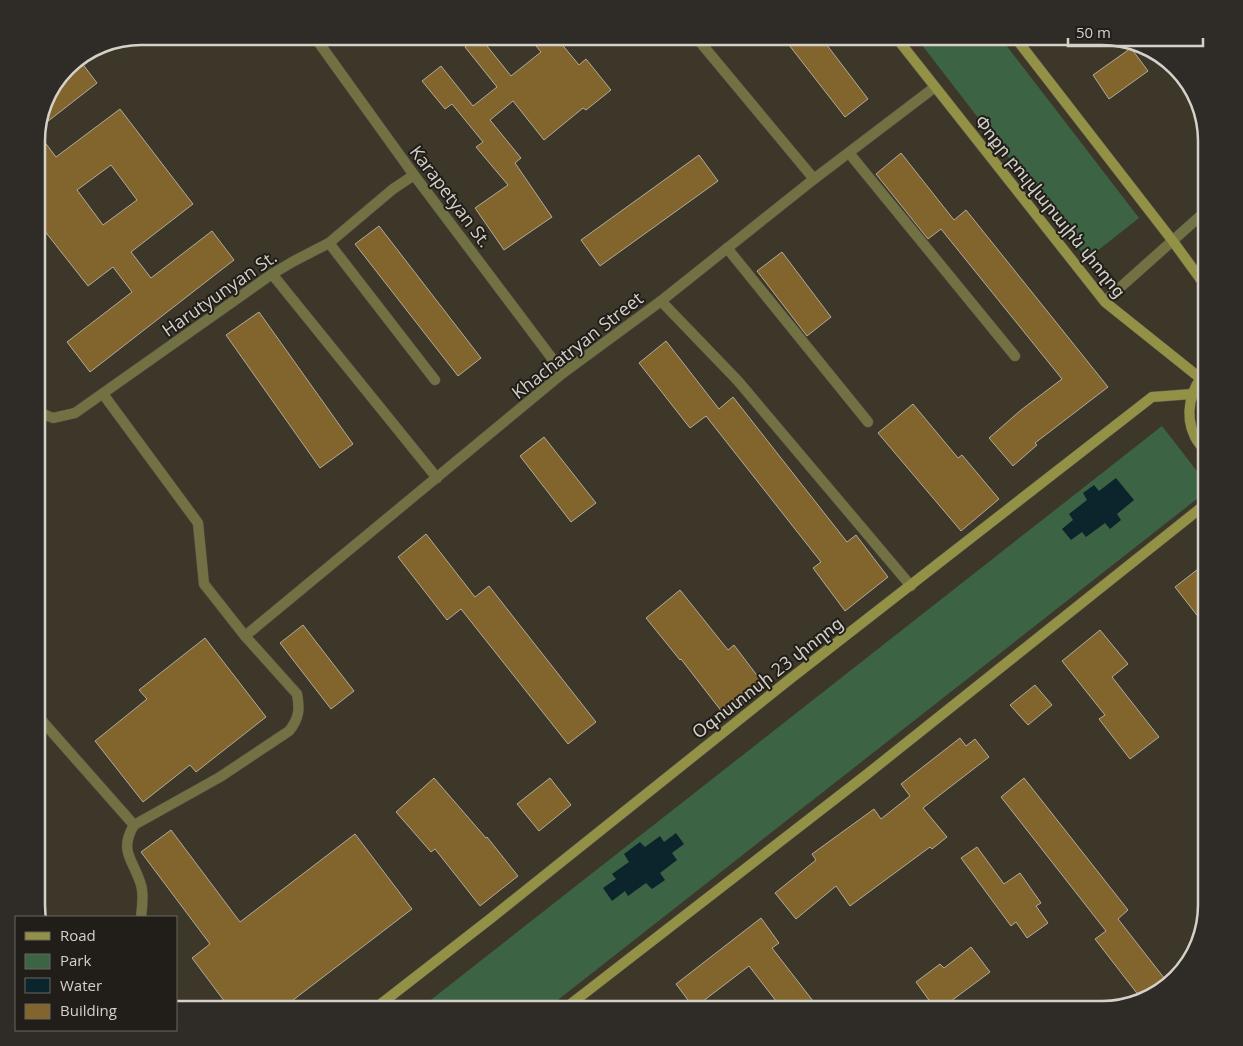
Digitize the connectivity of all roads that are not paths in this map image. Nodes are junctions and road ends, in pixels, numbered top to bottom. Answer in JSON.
{"nodes":[{"id":1,"x":321,"y":45,"type":"edge"},
{"id":2,"x":702,"y":45,"type":"edge"},
{"id":3,"x":902,"y":45,"type":"edge"},
{"id":4,"x":1021,"y":45,"type":"edge"},
{"id":5,"x":935,"y":87,"type":"junction"},
{"id":6,"x":849,"y":153,"type":"junction"},
{"id":7,"x":414,"y":174,"type":"junction"},
{"id":8,"x":814,"y":179,"type":"junction"},
{"id":9,"x":1198,"y":218,"type":"edge"},
{"id":10,"x":1172,"y":240,"type":"junction"},
{"id":11,"x":330,"y":243,"type":"junction"},
{"id":12,"x":727,"y":248,"type":"junction"},
{"id":13,"x":272,"y":274,"type":"junction"},
{"id":14,"x":1198,"y":276,"type":"edge"},
{"id":15,"x":661,"y":301,"type":"junction"},
{"id":16,"x":1104,"y":301,"type":"junction"},
{"id":17,"x":1014,"y":356,"type":"dead end"},
{"id":18,"x":1198,"y":371,"type":"edge"},
{"id":19,"x":563,"y":374,"type":"junction"},
{"id":20,"x":435,"y":380,"type":"dead end"},
{"id":21,"x":1198,"y":384,"type":"edge"},
{"id":22,"x":103,"y":394,"type":"junction"},
{"id":23,"x":1192,"y":394,"type":"junction"},
{"id":24,"x":45,"y":415,"type":"edge"},
{"id":25,"x":868,"y":422,"type":"dead end"},
{"id":26,"x":1198,"y":441,"type":"edge"},
{"id":27,"x":437,"y":478,"type":"junction"},
{"id":28,"x":1198,"y":510,"type":"edge"},
{"id":29,"x":911,"y":586,"type":"junction"},
{"id":30,"x":245,"y":636,"type":"junction"},
{"id":31,"x":45,"y":724,"type":"edge"},
{"id":32,"x":134,"y":825,"type":"junction"},
{"id":33,"x":141,"y":916,"type":"edge"},
{"id":34,"x":385,"y":1001,"type":"edge"},
{"id":35,"x":575,"y":1001,"type":"edge"}],
"edges":[{"from":1,"to":7,"type":"street","name":"Karapetyan St."},
{"from":2,"to":8,"type":"street"},
{"from":3,"to":5,"type":"street","name":"Փոքր բուլվարային փողոց"},
{"from":4,"to":10,"type":"street"},
{"from":5,"to":6,"type":"street","name":"Khachatryan Street"},
{"from":5,"to":16,"type":"street","name":"Փոքր բուլվարային փողոց"},
{"from":6,"to":8,"type":"street","name":"Khachatryan Street"},
{"from":6,"to":17,"type":"street"},
{"from":7,"to":11,"type":"street","name":"Harutyunyan St."},
{"from":7,"to":19,"type":"street","name":"Karapetyan St."},
{"from":8,"to":12,"type":"street","name":"Khachatryan Street"},
{"from":9,"to":10,"type":"street"},
{"from":10,"to":14,"type":"street"},
{"from":10,"to":16,"type":"street"},
{"from":11,"to":13,"type":"street","name":"Harutyunyan St."},
{"from":11,"to":20,"type":"street"},
{"from":12,"to":15,"type":"street","name":"Khachatryan Street"},
{"from":12,"to":25,"type":"street"},
{"from":13,"to":22,"type":"street","name":"Harutyunyan St."},
{"from":13,"to":27,"type":"street"},
{"from":15,"to":19,"type":"street","name":"Khachatryan Street"},
{"from":15,"to":29,"type":"street"},
{"from":16,"to":18,"type":"street","name":"Փոքր բուլվարային փողոց"},
{"from":19,"to":27,"type":"street","name":"Khachatryan Street"},
{"from":21,"to":23,"type":"street"},
{"from":22,"to":24,"type":"street","name":"Harutyunyan St."},
{"from":22,"to":30,"type":"street"},
{"from":23,"to":26,"type":"street"},
{"from":23,"to":29,"type":"street","name":"Օգոստոսի 23 փողոց"},
{"from":27,"to":30,"type":"street","name":"Khachatryan Street"},
{"from":28,"to":35,"type":"street"},
{"from":29,"to":34,"type":"street","name":"Օգոստոսի 23 փողոց"},
{"from":30,"to":32,"type":"street"},
{"from":31,"to":32,"type":"street"},
{"from":32,"to":33,"type":"street"}]}
